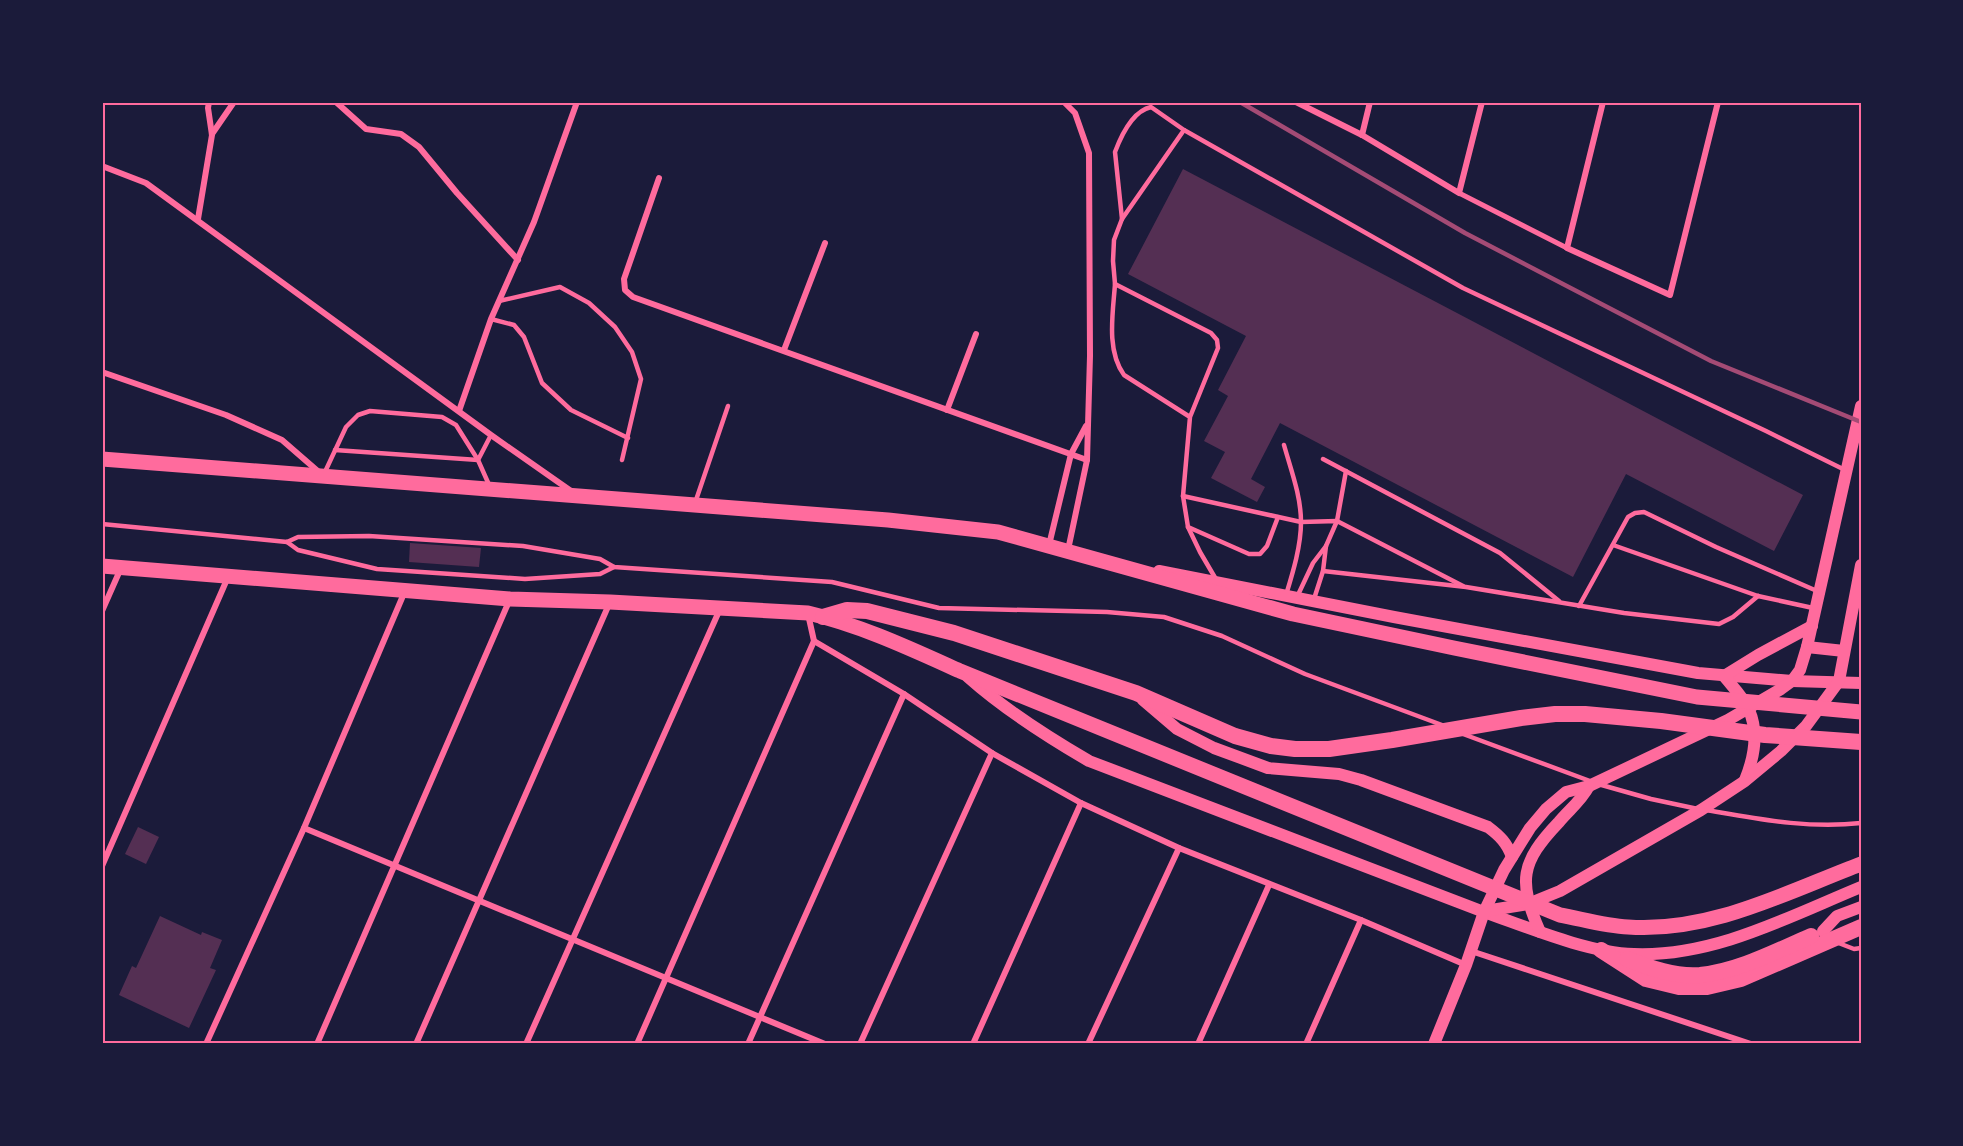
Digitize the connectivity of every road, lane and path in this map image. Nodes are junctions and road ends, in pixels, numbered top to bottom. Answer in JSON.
{"nodes":[{"id":1,"x":209,"y":102,"type":"edge"},
{"id":2,"x":234,"y":102,"type":"edge"},
{"id":3,"x":336,"y":102,"type":"edge"},
{"id":4,"x":577,"y":102,"type":"edge"},
{"id":5,"x":1064,"y":102,"type":"edge"},
{"id":6,"x":1296,"y":102,"type":"edge"},
{"id":7,"x":1370,"y":102,"type":"edge"},
{"id":8,"x":1482,"y":102,"type":"edge"},
{"id":9,"x":1603,"y":102,"type":"edge"},
{"id":10,"x":1718,"y":102,"type":"edge"},
{"id":11,"x":1184,"y":130,"type":"junction"},
{"id":12,"x":212,"y":135,"type":"junction"},
{"id":13,"x":1362,"y":135,"type":"junction"},
{"id":14,"x":102,"y":166,"type":"edge"},
{"id":15,"x":658,"y":178,"type":"dead end"},
{"id":16,"x":1459,"y":193,"type":"junction"},
{"id":17,"x":198,"y":219,"type":"junction"},
{"id":18,"x":1122,"y":219,"type":"junction"},
{"id":19,"x":825,"y":243,"type":"dead end"},
{"id":20,"x":1567,"y":248,"type":"junction"},
{"id":21,"x":518,"y":260,"type":"junction"},
{"id":22,"x":1115,"y":284,"type":"junction"},
{"id":23,"x":499,"y":301,"type":"junction"},
{"id":24,"x":491,"y":319,"type":"junction"},
{"id":25,"x":976,"y":334,"type":"dead end"},
{"id":26,"x":784,"y":350,"type":"junction"},
{"id":27,"x":102,"y":372,"type":"edge"},
{"id":28,"x":728,"y":406,"type":"dead end"},
{"id":29,"x":1861,"y":406,"type":"edge"},
{"id":30,"x":947,"y":410,"type":"junction"},
{"id":31,"x":459,"y":411,"type":"junction"},
{"id":32,"x":1190,"y":417,"type":"junction"},
{"id":33,"x":1088,"y":424,"type":"junction"},
{"id":34,"x":491,"y":435,"type":"junction"},
{"id":35,"x":628,"y":438,"type":"junction"},
{"id":36,"x":1284,"y":445,"type":"dead end"},
{"id":37,"x":335,"y":450,"type":"junction"},
{"id":38,"x":1071,"y":454,"type":"junction"},
{"id":39,"x":102,"y":459,"type":"edge"},
{"id":40,"x":1087,"y":459,"type":"junction"},
{"id":41,"x":1323,"y":459,"type":"dead end"},
{"id":42,"x":478,"y":460,"type":"junction"},
{"id":43,"x":622,"y":460,"type":"dead end"},
{"id":44,"x":1346,"y":471,"type":"junction"},
{"id":45,"x":1847,"y":471,"type":"junction"},
{"id":46,"x":323,"y":475,"type":"junction"},
{"id":47,"x":491,"y":489,"type":"junction"},
{"id":48,"x":1183,"y":496,"type":"junction"},
{"id":49,"x":579,"y":497,"type":"junction"},
{"id":50,"x":694,"y":506,"type":"junction"},
{"id":51,"x":1278,"y":517,"type":"junction"},
{"id":52,"x":1336,"y":521,"type":"junction"},
{"id":53,"x":1301,"y":522,"type":"junction"},
{"id":54,"x":102,"y":524,"type":"edge"},
{"id":55,"x":1188,"y":527,"type":"junction"},
{"id":56,"x":287,"y":542,"type":"junction"},
{"id":57,"x":1049,"y":545,"type":"junction"},
{"id":58,"x":1613,"y":545,"type":"junction"},
{"id":59,"x":1326,"y":546,"type":"junction"},
{"id":60,"x":1068,"y":550,"type":"junction"},
{"id":61,"x":1102,"y":561,"type":"junction"},
{"id":62,"x":1861,"y":565,"type":"edge"},
{"id":63,"x":102,"y":566,"type":"edge"},
{"id":64,"x":614,"y":567,"type":"junction"},
{"id":65,"x":121,"y":568,"type":"junction"},
{"id":66,"x":1323,"y":571,"type":"junction"},
{"id":67,"x":228,"y":576,"type":"junction"},
{"id":68,"x":1217,"y":581,"type":"junction"},
{"id":69,"x":1466,"y":588,"type":"junction"},
{"id":70,"x":405,"y":590,"type":"junction"},
{"id":71,"x":1820,"y":592,"type":"junction"},
{"id":72,"x":1292,"y":596,"type":"junction"},
{"id":73,"x":1758,"y":596,"type":"junction"},
{"id":74,"x":510,"y":599,"type":"junction"},
{"id":75,"x":1314,"y":601,"type":"junction"},
{"id":76,"x":610,"y":602,"type":"junction"},
{"id":77,"x":1561,"y":603,"type":"junction"},
{"id":78,"x":1579,"y":606,"type":"junction"},
{"id":79,"x":720,"y":609,"type":"junction"},
{"id":80,"x":1816,"y":609,"type":"junction"},
{"id":81,"x":102,"y":611,"type":"edge"},
{"id":82,"x":816,"y":615,"type":"junction"},
{"id":83,"x":1812,"y":626,"type":"junction"},
{"id":84,"x":814,"y":640,"type":"junction"},
{"id":85,"x":1808,"y":647,"type":"junction"},
{"id":86,"x":1844,"y":651,"type":"junction"},
{"id":87,"x":960,"y":671,"type":"junction"},
{"id":88,"x":1724,"y":676,"type":"junction"},
{"id":89,"x":1792,"y":681,"type":"junction"},
{"id":90,"x":1839,"y":681,"type":"junction"},
{"id":91,"x":1861,"y":683,"type":"edge"},
{"id":92,"x":1136,"y":693,"type":"junction"},
{"id":93,"x":904,"y":694,"type":"junction"},
{"id":94,"x":1749,"y":708,"type":"junction"},
{"id":95,"x":1861,"y":712,"type":"edge"},
{"id":96,"x":1861,"y":742,"type":"edge"},
{"id":97,"x":992,"y":753,"type":"junction"},
{"id":98,"x":1745,"y":781,"type":"junction"},
{"id":99,"x":1592,"y":784,"type":"junction"},
{"id":100,"x":1081,"y":803,"type":"junction"},
{"id":101,"x":1701,"y":810,"type":"junction"},
{"id":102,"x":1861,"y":823,"type":"edge"},
{"id":103,"x":304,"y":828,"type":"junction"},
{"id":104,"x":1179,"y":848,"type":"junction"},
{"id":105,"x":1512,"y":857,"type":"junction"},
{"id":106,"x":1861,"y":864,"type":"edge"},
{"id":107,"x":102,"y":866,"type":"edge"},
{"id":108,"x":395,"y":866,"type":"junction"},
{"id":109,"x":1269,"y":885,"type":"junction"},
{"id":110,"x":1861,"y":887,"type":"edge"},
{"id":111,"x":480,"y":901,"type":"junction"},
{"id":112,"x":1528,"y":904,"type":"junction"},
{"id":113,"x":1861,"y":907,"type":"edge"},
{"id":114,"x":1484,"y":912,"type":"junction"},
{"id":115,"x":1861,"y":916,"type":"edge"},
{"id":116,"x":1361,"y":920,"type":"junction"},
{"id":117,"x":1861,"y":927,"type":"edge"},
{"id":118,"x":1540,"y":932,"type":"junction"},
{"id":119,"x":1827,"y":935,"type":"junction"},
{"id":120,"x":573,"y":940,"type":"junction"},
{"id":121,"x":1861,"y":948,"type":"edge"},
{"id":122,"x":1601,"y":950,"type":"junction"},
{"id":123,"x":1471,"y":951,"type":"junction"},
{"id":124,"x":1466,"y":965,"type":"junction"},
{"id":125,"x":666,"y":978,"type":"junction"},
{"id":126,"x":760,"y":1017,"type":"junction"},
{"id":127,"x":206,"y":1044,"type":"edge"},
{"id":128,"x":317,"y":1044,"type":"edge"},
{"id":129,"x":416,"y":1044,"type":"edge"},
{"id":130,"x":526,"y":1044,"type":"edge"},
{"id":131,"x":637,"y":1044,"type":"edge"},
{"id":132,"x":748,"y":1044,"type":"edge"},
{"id":133,"x":825,"y":1044,"type":"edge"},
{"id":134,"x":860,"y":1044,"type":"edge"},
{"id":135,"x":974,"y":1044,"type":"edge"},
{"id":136,"x":1088,"y":1044,"type":"edge"},
{"id":137,"x":1198,"y":1044,"type":"edge"},
{"id":138,"x":1306,"y":1044,"type":"edge"},
{"id":139,"x":1434,"y":1044,"type":"edge"},
{"id":140,"x":1751,"y":1044,"type":"edge"}],
"edges":[{"from":1,"to":12,"type":"street"},
{"from":2,"to":12,"type":"street"},
{"from":3,"to":21,"type":"street"},
{"from":4,"to":21,"type":"street"},
{"from":5,"to":33,"type":"street"},
{"from":6,"to":13,"type":"street"},
{"from":7,"to":13,"type":"street"},
{"from":8,"to":16,"type":"street"},
{"from":9,"to":20,"type":"street"},
{"from":10,"to":20,"type":"street"},
{"from":11,"to":18,"type":"lane"},
{"from":11,"to":18,"type":"lane"},
{"from":11,"to":45,"type":"lane"},
{"from":12,"to":17,"type":"street"},
{"from":13,"to":16,"type":"street"},
{"from":14,"to":17,"type":"street"},
{"from":15,"to":26,"type":"street"},
{"from":16,"to":20,"type":"street"},
{"from":17,"to":31,"type":"street"},
{"from":18,"to":22,"type":"lane"},
{"from":19,"to":26,"type":"street"},
{"from":21,"to":23,"type":"street"},
{"from":22,"to":32,"type":"lane"},
{"from":22,"to":32,"type":"lane"},
{"from":23,"to":24,"type":"street"},
{"from":23,"to":35,"type":"lane"},
{"from":24,"to":31,"type":"street"},
{"from":24,"to":35,"type":"lane"},
{"from":25,"to":30,"type":"street"},
{"from":26,"to":30,"type":"street"},
{"from":27,"to":46,"type":"street"},
{"from":28,"to":50,"type":"lane"},
{"from":29,"to":45,"type":"main road"},
{"from":30,"to":38,"type":"street"},
{"from":31,"to":34,"type":"street"},
{"from":32,"to":48,"type":"lane"},
{"from":33,"to":38,"type":"street"},
{"from":33,"to":40,"type":"street"},
{"from":34,"to":42,"type":"lane"},
{"from":34,"to":49,"type":"street"},
{"from":35,"to":43,"type":"lane"},
{"from":36,"to":53,"type":"lane"},
{"from":37,"to":42,"type":"lane"},
{"from":37,"to":42,"type":"lane"},
{"from":37,"to":46,"type":"lane"},
{"from":38,"to":40,"type":"street"},
{"from":38,"to":57,"type":"street"},
{"from":39,"to":46,"type":"highway"},
{"from":40,"to":60,"type":"street"},
{"from":41,"to":44,"type":"lane"},
{"from":42,"to":47,"type":"lane"},
{"from":44,"to":52,"type":"lane"},
{"from":44,"to":77,"type":"lane"},
{"from":45,"to":71,"type":"main road"},
{"from":46,"to":47,"type":"highway"},
{"from":47,"to":49,"type":"highway"},
{"from":48,"to":51,"type":"lane"},
{"from":48,"to":55,"type":"lane"},
{"from":49,"to":50,"type":"highway"},
{"from":50,"to":57,"type":"highway"},
{"from":51,"to":53,"type":"lane"},
{"from":51,"to":55,"type":"lane"},
{"from":52,"to":53,"type":"lane"},
{"from":52,"to":59,"type":"lane"},
{"from":52,"to":69,"type":"lane"},
{"from":53,"to":72,"type":"lane"},
{"from":54,"to":56,"type":"lane"},
{"from":55,"to":68,"type":"lane"},
{"from":56,"to":64,"type":"lane"},
{"from":56,"to":64,"type":"lane"},
{"from":57,"to":60,"type":"highway"},
{"from":58,"to":71,"type":"lane"},
{"from":58,"to":73,"type":"lane"},
{"from":58,"to":78,"type":"lane"},
{"from":59,"to":66,"type":"lane"},
{"from":59,"to":72,"type":"lane"},
{"from":60,"to":61,"type":"highway"},
{"from":61,"to":68,"type":"main road"},
{"from":61,"to":95,"type":"highway"},
{"from":62,"to":86,"type":"main road"},
{"from":63,"to":65,"type":"highway"},
{"from":64,"to":99,"type":"lane"},
{"from":65,"to":67,"type":"highway"},
{"from":65,"to":81,"type":"street"},
{"from":66,"to":69,"type":"lane"},
{"from":66,"to":75,"type":"lane"},
{"from":67,"to":70,"type":"highway"},
{"from":67,"to":107,"type":"street"},
{"from":68,"to":72,"type":"main road"},
{"from":69,"to":77,"type":"lane"},
{"from":70,"to":74,"type":"highway"},
{"from":70,"to":103,"type":"street"},
{"from":71,"to":80,"type":"main road"},
{"from":72,"to":75,"type":"main road"},
{"from":73,"to":78,"type":"lane"},
{"from":73,"to":80,"type":"lane"},
{"from":74,"to":76,"type":"highway"},
{"from":74,"to":108,"type":"street"},
{"from":75,"to":88,"type":"main road"},
{"from":76,"to":79,"type":"highway"},
{"from":76,"to":111,"type":"street"},
{"from":77,"to":78,"type":"lane"},
{"from":79,"to":82,"type":"highway"},
{"from":79,"to":120,"type":"street"},
{"from":80,"to":83,"type":"main road"},
{"from":82,"to":84,"type":"street"},
{"from":82,"to":87,"type":"highway"},
{"from":82,"to":92,"type":"highway"},
{"from":83,"to":85,"type":"main road"},
{"from":83,"to":88,"type":"main road"},
{"from":84,"to":93,"type":"street"},
{"from":84,"to":125,"type":"street"},
{"from":85,"to":86,"type":"main road"},
{"from":85,"to":89,"type":"main road"},
{"from":86,"to":90,"type":"main road"},
{"from":87,"to":106,"type":"highway"},
{"from":87,"to":114,"type":"main road"},
{"from":88,"to":89,"type":"main road"},
{"from":88,"to":94,"type":"main road"},
{"from":89,"to":90,"type":"main road"},
{"from":89,"to":94,"type":"main road"},
{"from":90,"to":91,"type":"main road"},
{"from":90,"to":98,"type":"main road"},
{"from":92,"to":96,"type":"highway"},
{"from":92,"to":105,"type":"main road"},
{"from":93,"to":97,"type":"street"},
{"from":93,"to":126,"type":"street"},
{"from":94,"to":98,"type":"main road"},
{"from":94,"to":99,"type":"main road"},
{"from":97,"to":100,"type":"street"},
{"from":97,"to":134,"type":"street"},
{"from":98,"to":101,"type":"main road"},
{"from":99,"to":101,"type":"lane"},
{"from":99,"to":105,"type":"main road"},
{"from":99,"to":112,"type":"main road"},
{"from":100,"to":104,"type":"street"},
{"from":100,"to":135,"type":"street"},
{"from":101,"to":102,"type":"lane"},
{"from":101,"to":112,"type":"main road"},
{"from":103,"to":108,"type":"street"},
{"from":103,"to":127,"type":"street"},
{"from":104,"to":109,"type":"street"},
{"from":104,"to":136,"type":"street"},
{"from":105,"to":114,"type":"main road"},
{"from":108,"to":111,"type":"street"},
{"from":108,"to":128,"type":"street"},
{"from":109,"to":116,"type":"street"},
{"from":109,"to":137,"type":"street"},
{"from":110,"to":122,"type":"main road"},
{"from":111,"to":120,"type":"street"},
{"from":111,"to":129,"type":"street"},
{"from":112,"to":114,"type":"main road"},
{"from":112,"to":118,"type":"main road"},
{"from":113,"to":119,"type":"main road"},
{"from":114,"to":118,"type":"main road"},
{"from":114,"to":123,"type":"main road"},
{"from":115,"to":119,"type":"highway"},
{"from":116,"to":124,"type":"street"},
{"from":116,"to":138,"type":"street"},
{"from":117,"to":119,"type":"highway"},
{"from":118,"to":122,"type":"main road"},
{"from":119,"to":121,"type":"lane"},
{"from":119,"to":122,"type":"highway"},
{"from":120,"to":125,"type":"street"},
{"from":120,"to":130,"type":"street"},
{"from":123,"to":124,"type":"main road"},
{"from":123,"to":140,"type":"street"},
{"from":124,"to":139,"type":"main road"},
{"from":125,"to":126,"type":"street"},
{"from":125,"to":131,"type":"street"},
{"from":126,"to":132,"type":"street"},
{"from":126,"to":133,"type":"street"}]}
